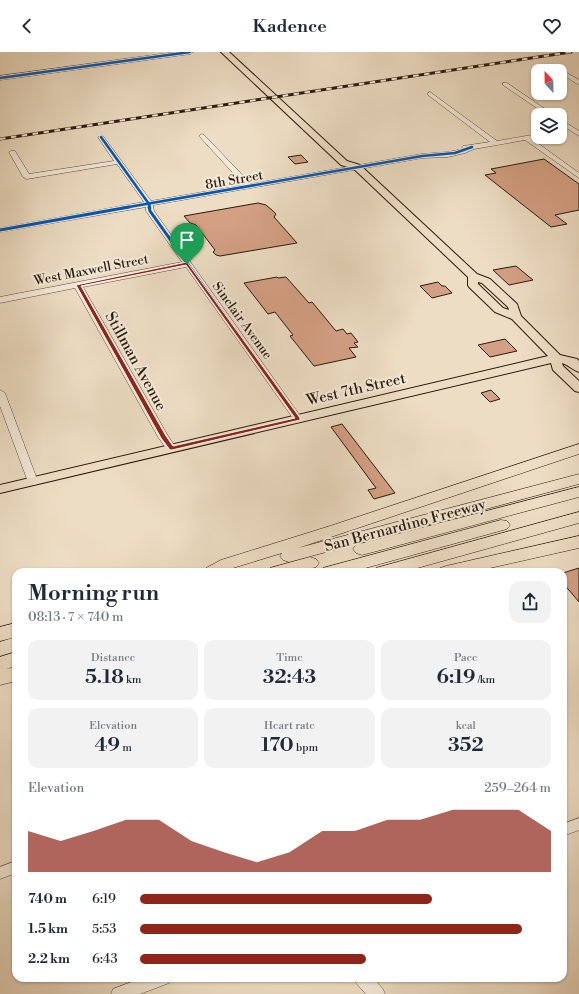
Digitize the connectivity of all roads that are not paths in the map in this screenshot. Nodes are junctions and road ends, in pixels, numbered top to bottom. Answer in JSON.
{"nodes":[{"id":1,"x":190,"y":52,"type":"edge"},
{"id":2,"x":226,"y":52,"type":"edge"},
{"id":3,"x":235,"y":61,"type":"junction"},
{"id":4,"x":260,"y":72,"type":"dead end"},
{"id":5,"x":249,"y":74,"type":"junction"},
{"id":6,"x":567,"y":75,"type":"edge"},
{"id":7,"x":0,"y":78,"type":"edge"},
{"id":8,"x":579,"y":83,"type":"edge"},
{"id":9,"x":505,"y":84,"type":"dead end"},
{"id":10,"x":279,"y":90,"type":"dead end"},
{"id":11,"x":430,"y":94,"type":"dead end"},
{"id":12,"x":281,"y":104,"type":"junction"},
{"id":13,"x":541,"y":108,"type":"edge"},
{"id":14,"x":567,"y":125,"type":"edge"},
{"id":15,"x":322,"y":129,"type":"dead end"},
{"id":16,"x":577,"y":131,"type":"edge"},
{"id":17,"x":567,"y":132,"type":"edge"},
{"id":18,"x":312,"y":133,"type":"junction"},
{"id":19,"x":202,"y":136,"type":"dead end"},
{"id":20,"x":101,"y":137,"type":"dead end"},
{"id":21,"x":531,"y":137,"type":"edge"},
{"id":22,"x":526,"y":138,"type":"junction"},
{"id":23,"x":496,"y":143,"type":"junction"},
{"id":24,"x":338,"y":145,"type":"dead end"},
{"id":25,"x":472,"y":147,"type":"junction"},
{"id":26,"x":13,"y":152,"type":"dead end"},
{"id":27,"x":422,"y":156,"type":"junction"},
{"id":28,"x":351,"y":157,"type":"dead end"},
{"id":29,"x":119,"y":162,"type":"junction"},
{"id":30,"x":357,"y":167,"type":"junction"},
{"id":31,"x":579,"y":176,"type":"edge"},
{"id":32,"x":249,"y":186,"type":"junction"},
{"id":33,"x":149,"y":204,"type":"junction"},
{"id":34,"x":0,"y":230,"type":"edge"},
{"id":35,"x":187,"y":264,"type":"junction"},
{"id":36,"x":78,"y":285,"type":"junction"},
{"id":37,"x":0,"y":300,"type":"edge"},
{"id":38,"x":556,"y":358,"type":"junction"},
{"id":39,"x":579,"y":368,"type":"edge"},
{"id":40,"x":579,"y":388,"type":"edge"},
{"id":41,"x":1,"y":399,"type":"edge"},
{"id":42,"x":298,"y":419,"type":"junction"},
{"id":43,"x":579,"y":448,"type":"edge"},
{"id":44,"x":172,"y":449,"type":"junction"},
{"id":45,"x":579,"y":480,"type":"edge"},
{"id":46,"x":32,"y":482,"type":"junction"},
{"id":47,"x":0,"y":489,"type":"edge"},
{"id":48,"x":579,"y":492,"type":"edge"},
{"id":49,"x":579,"y":503,"type":"edge"},
{"id":50,"x":579,"y":517,"type":"edge"},
{"id":51,"x":411,"y":524,"type":"junction"},
{"id":52,"x":579,"y":542,"type":"edge"},
{"id":53,"x":303,"y":564,"type":"junction"},
{"id":54,"x":220,"y":568,"type":"edge"},
{"id":55,"x":247,"y":568,"type":"edge"},
{"id":56,"x":290,"y":568,"type":"edge"},
{"id":57,"x":344,"y":568,"type":"edge"},
{"id":58,"x":393,"y":568,"type":"edge"},
{"id":59,"x":464,"y":568,"type":"edge"},
{"id":60,"x":12,"y":631,"type":"edge"},
{"id":61,"x":0,"y":634,"type":"edge"},
{"id":62,"x":12,"y":645,"type":"edge"},
{"id":63,"x":0,"y":649,"type":"edge"},
{"id":64,"x":12,"y":660,"type":"edge"},
{"id":65,"x":0,"y":664,"type":"edge"},
{"id":66,"x":12,"y":675,"type":"edge"},
{"id":67,"x":0,"y":678,"type":"edge"},
{"id":68,"x":579,"y":824,"type":"edge"},
{"id":69,"x":567,"y":828,"type":"edge"},
{"id":70,"x":12,"y":869,"type":"edge"},
{"id":71,"x":0,"y":873,"type":"edge"},
{"id":72,"x":142,"y":982,"type":"edge"},
{"id":73,"x":366,"y":982,"type":"edge"},
{"id":74,"x":119,"y":994,"type":"edge"},
{"id":75,"x":377,"y":994,"type":"edge"}],
"edges":[{"from":1,"to":7,"type":"street"},
{"from":2,"to":3,"type":"main road"},
{"from":3,"to":4,"type":"main road"},
{"from":3,"to":5,"type":"main road"},
{"from":5,"to":10,"type":"main road"},
{"from":5,"to":12,"type":"main road"},
{"from":6,"to":8,"type":"street"},
{"from":9,"to":13,"type":"street"},
{"from":11,"to":23,"type":"street"},
{"from":12,"to":15,"type":"main road"},
{"from":12,"to":18,"type":"main road"},
{"from":14,"to":16,"type":"street"},
{"from":16,"to":17,"type":"street"},
{"from":18,"to":24,"type":"main road"},
{"from":18,"to":30,"type":"main road"},
{"from":19,"to":32,"type":"street"},
{"from":20,"to":29,"type":"street","name":"Sinclair Avenue"},
{"from":21,"to":22,"type":"street","name":"8th Street"},
{"from":22,"to":23,"type":"street","name":"8th Street"},
{"from":22,"to":31,"type":"street"},
{"from":23,"to":25,"type":"street","name":"8th Street"},
{"from":25,"to":27,"type":"street","name":"8th Street"},
{"from":25,"to":27,"type":"street","name":"8th Street"},
{"from":26,"to":29,"type":"street"},
{"from":27,"to":30,"type":"street","name":"8th Street"},
{"from":28,"to":30,"type":"main road"},
{"from":29,"to":33,"type":"street","name":"Sinclair Avenue"},
{"from":30,"to":32,"type":"street","name":"8th Street"},
{"from":30,"to":38,"type":"main road"},
{"from":32,"to":33,"type":"street","name":"8th Street"},
{"from":33,"to":34,"type":"street","name":"8th Street"},
{"from":33,"to":35,"type":"street","name":"Sinclair Avenue"},
{"from":35,"to":36,"type":"street","name":"West Maxwell Street"},
{"from":35,"to":42,"type":"street","name":"Sinclair Avenue"},
{"from":36,"to":37,"type":"street","name":"West Maxwell Street"},
{"from":36,"to":44,"type":"street","name":"Stillman Avenue"},
{"from":38,"to":39,"type":"main road"},
{"from":38,"to":40,"type":"main road"},
{"from":38,"to":42,"type":"main road","name":"West 7th Street"},
{"from":41,"to":46,"type":"street"},
{"from":42,"to":44,"type":"main road","name":"West 7th Street"},
{"from":43,"to":54,"type":"highway"},
{"from":44,"to":46,"type":"main road","name":"West 7th Street"},
{"from":45,"to":51,"type":"highway","name":"San Bernardino Freeway"},
{"from":46,"to":47,"type":"main road","name":"West 7th Street"},
{"from":48,"to":53,"type":"highway"},
{"from":49,"to":57,"type":"highway"},
{"from":50,"to":58,"type":"highway"},
{"from":51,"to":53,"type":"highway"},
{"from":51,"to":55,"type":"highway","name":"San Bernardino Freeway"},
{"from":52,"to":59,"type":"highway"},
{"from":53,"to":56,"type":"highway"},
{"from":60,"to":61,"type":"highway"},
{"from":62,"to":63,"type":"highway"},
{"from":64,"to":65,"type":"highway"},
{"from":66,"to":67,"type":"highway"},
{"from":68,"to":69,"type":"street"},
{"from":70,"to":71,"type":"street"},
{"from":72,"to":74,"type":"street"},
{"from":73,"to":75,"type":"street"}]}
